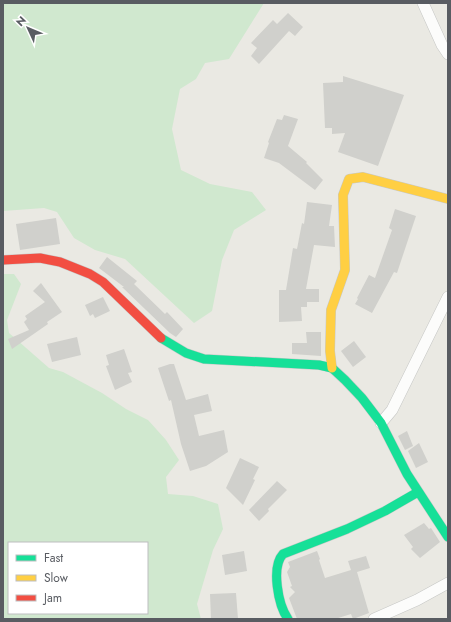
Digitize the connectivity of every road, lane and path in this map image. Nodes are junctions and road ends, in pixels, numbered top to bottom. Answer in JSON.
{"nodes":[{"id":1,"x":423,"y":3,"type":"edge"},
{"id":2,"x":448,"y":54,"type":"edge"},
{"id":3,"x":448,"y":199,"type":"edge"},
{"id":4,"x":3,"y":260,"type":"edge"},
{"id":5,"x":448,"y":297,"type":"edge"},
{"id":6,"x":332,"y":368,"type":"junction"},
{"id":7,"x":381,"y":424,"type":"junction"},
{"id":8,"x":418,"y":492,"type":"junction"},
{"id":9,"x":448,"y":537,"type":"edge"},
{"id":10,"x":448,"y":583,"type":"edge"},
{"id":11,"x":288,"y":619,"type":"edge"},
{"id":12,"x":374,"y":619,"type":"edge"}],
"edges":[{"from":1,"to":2,"type":"street"},
{"from":3,"to":6,"type":"street"},
{"from":4,"to":6,"type":"street"},
{"from":5,"to":7,"type":"street"},
{"from":6,"to":7,"type":"street"},
{"from":7,"to":8,"type":"street"},
{"from":8,"to":9,"type":"street"},
{"from":8,"to":11,"type":"street"},
{"from":10,"to":12,"type":"street"}]}
